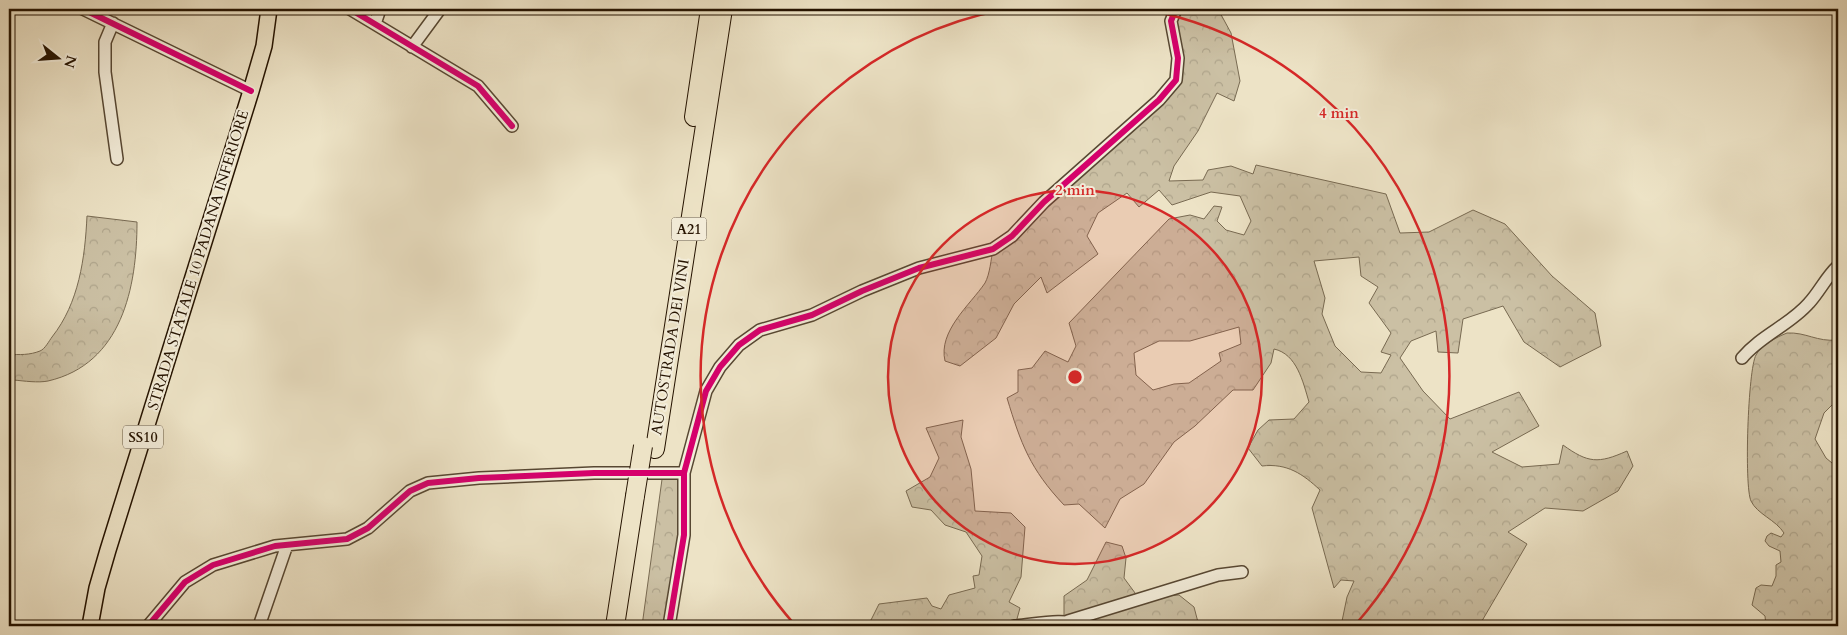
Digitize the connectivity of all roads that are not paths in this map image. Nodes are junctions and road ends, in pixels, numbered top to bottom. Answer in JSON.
{"nodes":[{"id":1,"x":82,"y":9,"type":"edge"},
{"id":2,"x":269,"y":9,"type":"edge"},
{"id":3,"x":350,"y":9,"type":"edge"},
{"id":4,"x":380,"y":9,"type":"edge"},
{"id":5,"x":440,"y":9,"type":"edge"},
{"id":6,"x":710,"y":9,"type":"edge"},
{"id":7,"x":722,"y":9,"type":"edge"},
{"id":8,"x":1176,"y":9,"type":"edge"},
{"id":9,"x":110,"y":17,"type":"edge"},
{"id":10,"x":375,"y":24,"type":"junction"},
{"id":11,"x":412,"y":47,"type":"junction"},
{"id":12,"x":251,"y":91,"type":"junction"},
{"id":13,"x":512,"y":126,"type":"dead end"},
{"id":14,"x":117,"y":159,"type":"dead end"},
{"id":15,"x":1838,"y":266,"type":"edge"},
{"id":16,"x":1742,"y":358,"type":"dead end"},
{"id":17,"x":649,"y":448,"type":"junction"},
{"id":18,"x":684,"y":472,"type":"junction"},
{"id":19,"x":641,"y":496,"type":"junction"},
{"id":20,"x":287,"y":545,"type":"junction"},
{"id":21,"x":1242,"y":572,"type":"dead end"},
{"id":22,"x":1068,"y":621,"type":"junction"},
{"id":23,"x":90,"y":626,"type":"edge"},
{"id":24,"x":148,"y":626,"type":"edge"},
{"id":25,"x":259,"y":626,"type":"edge"},
{"id":26,"x":615,"y":626,"type":"edge"},
{"id":27,"x":627,"y":626,"type":"edge"},
{"id":28,"x":669,"y":626,"type":"edge"},
{"id":29,"x":1014,"y":626,"type":"edge"},
{"id":30,"x":1080,"y":626,"type":"edge"}],
"edges":[{"from":1,"to":9,"type":"street"},
{"from":2,"to":12,"type":"main road","name":"STRADA STATALE 10 PADANA INFERIORE","number":"SS10"},
{"from":3,"to":10,"type":"street"},
{"from":4,"to":10,"type":"street"},
{"from":5,"to":11,"type":"street"},
{"from":6,"to":17,"type":"highway","name":"AUTOSTRADA DEI VINI","number":"A21"},
{"from":7,"to":17,"type":"highway","name":"AUTOSTRADA DEI VINI","number":"A21"},
{"from":8,"to":18,"type":"street"},
{"from":9,"to":12,"type":"street"},
{"from":9,"to":14,"type":"street"},
{"from":10,"to":11,"type":"street"},
{"from":11,"to":13,"type":"street"},
{"from":12,"to":23,"type":"main road","name":"STRADA STATALE 10 PADANA INFERIORE","number":"SS10"},
{"from":15,"to":16,"type":"street"},
{"from":17,"to":19,"type":"highway","name":"AUTOSTRADA DEI VINI","number":"A21","bridge":true},
{"from":18,"to":20,"type":"street"},
{"from":18,"to":28,"type":"street"},
{"from":19,"to":26,"type":"highway","name":"AUTOSTRADA DEI VINI","number":"A21"},
{"from":19,"to":27,"type":"highway","name":"AUTOSTRADA DEI VINI","number":"A21"},
{"from":20,"to":24,"type":"street"},
{"from":20,"to":25,"type":"street"},
{"from":21,"to":22,"type":"street"},
{"from":22,"to":29,"type":"street"},
{"from":22,"to":30,"type":"street"}]}
